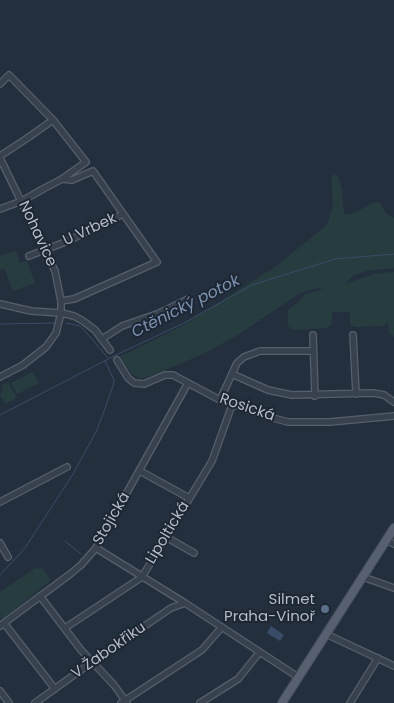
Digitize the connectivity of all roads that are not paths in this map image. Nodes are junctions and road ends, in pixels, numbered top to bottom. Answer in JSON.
{"nodes":[{"id":1,"x":0,"y":84,"type":"edge"},
{"id":2,"x":53,"y":120,"type":"junction"},
{"id":3,"x":0,"y":157,"type":"edge"},
{"id":4,"x":62,"y":179,"type":"junction"},
{"id":5,"x":22,"y":201,"type":"junction"},
{"id":6,"x":0,"y":209,"type":"edge"},
{"id":7,"x":123,"y":214,"type":"junction"},
{"id":8,"x":45,"y":250,"type":"junction"},
{"id":9,"x":29,"y":256,"type":"dead end"},
{"id":10,"x":188,"y":299,"type":"dead end"},
{"id":11,"x":61,"y":301,"type":"junction"},
{"id":12,"x":0,"y":304,"type":"edge"},
{"id":13,"x":61,"y":313,"type":"junction"},
{"id":14,"x":313,"y":335,"type":"dead end"},
{"id":15,"x":353,"y":335,"type":"dead end"},
{"id":16,"x":102,"y":339,"type":"junction"},
{"id":17,"x":110,"y":350,"type":"dead end"},
{"id":18,"x":313,"y":351,"type":"junction"},
{"id":19,"x":117,"y":360,"type":"dead end"},
{"id":20,"x":232,"y":374,"type":"junction"},
{"id":21,"x":0,"y":377,"type":"edge"},
{"id":22,"x":188,"y":383,"type":"junction"},
{"id":23,"x":356,"y":394,"type":"junction"},
{"id":24,"x":315,"y":396,"type":"junction"},
{"id":25,"x":220,"y":400,"type":"junction"},
{"id":26,"x":394,"y":402,"type":"edge"},
{"id":27,"x":232,"y":405,"type":"junction"},
{"id":28,"x":394,"y":416,"type":"edge"},
{"id":29,"x":68,"y":467,"type":"dead end"},
{"id":30,"x":140,"y":471,"type":"junction"},
{"id":31,"x":189,"y":498,"type":"junction"},
{"id":32,"x":0,"y":502,"type":"edge"},
{"id":33,"x":394,"y":528,"type":"edge"},
{"id":34,"x":166,"y":537,"type":"junction"},
{"id":35,"x":390,"y":542,"type":"edge"},
{"id":36,"x":0,"y":544,"type":"edge"},
{"id":37,"x":96,"y":548,"type":"junction"},
{"id":38,"x":194,"y":553,"type":"dead end"},
{"id":39,"x":8,"y":557,"type":"dead end"},
{"id":40,"x":142,"y":577,"type":"junction"},
{"id":41,"x":362,"y":577,"type":"junction"},
{"id":42,"x":394,"y":588,"type":"edge"},
{"id":43,"x":40,"y":596,"type":"junction"},
{"id":44,"x":185,"y":603,"type":"junction"},
{"id":45,"x":2,"y":624,"type":"edge"},
{"id":46,"x":65,"y":628,"type":"junction"},
{"id":47,"x":221,"y":628,"type":"junction"},
{"id":48,"x":326,"y":634,"type":"junction"},
{"id":49,"x":259,"y":653,"type":"junction"},
{"id":50,"x":378,"y":658,"type":"junction"},
{"id":51,"x":92,"y":663,"type":"junction"},
{"id":52,"x":394,"y":666,"type":"edge"},
{"id":53,"x":298,"y":677,"type":"junction"},
{"id":54,"x":55,"y":689,"type":"junction"},
{"id":55,"x":0,"y":691,"type":"edge"},
{"id":56,"x":124,"y":702,"type":"edge"},
{"id":57,"x":9,"y":703,"type":"edge"},
{"id":58,"x":35,"y":703,"type":"edge"},
{"id":59,"x":200,"y":703,"type":"edge"},
{"id":60,"x":282,"y":703,"type":"edge"},
{"id":61,"x":350,"y":703,"type":"edge"}],
"edges":[{"from":1,"to":2,"type":"street"},
{"from":2,"to":3,"type":"street"},
{"from":2,"to":4,"type":"street"},
{"from":3,"to":5,"type":"street","name":"Nohavice"},
{"from":4,"to":5,"type":"street"},
{"from":4,"to":7,"type":"street"},
{"from":5,"to":6,"type":"street"},
{"from":5,"to":8,"type":"street","name":"Nohavice"},
{"from":7,"to":8,"type":"street","name":"U Vrbek"},
{"from":7,"to":11,"type":"street"},
{"from":8,"to":9,"type":"street","name":"U Vrbek"},
{"from":8,"to":11,"type":"street","name":"Nohavice"},
{"from":10,"to":16,"type":"street"},
{"from":11,"to":13,"type":"street","name":"Nohavice"},
{"from":12,"to":13,"type":"street"},
{"from":13,"to":16,"type":"street"},
{"from":13,"to":21,"type":"street","name":"Nohavice"},
{"from":14,"to":18,"type":"street"},
{"from":15,"to":23,"type":"street"},
{"from":16,"to":17,"type":"street"},
{"from":18,"to":20,"type":"street"},
{"from":18,"to":24,"type":"street"},
{"from":19,"to":22,"type":"street","name":"Rosická"},
{"from":20,"to":24,"type":"street"},
{"from":20,"to":25,"type":"street"},
{"from":22,"to":25,"type":"street","name":"Rosická"},
{"from":22,"to":30,"type":"street","name":"Stojická"},
{"from":23,"to":24,"type":"street"},
{"from":23,"to":26,"type":"street"},
{"from":25,"to":27,"type":"street","name":"Rosická"},
{"from":27,"to":28,"type":"street","name":"Rosická"},
{"from":27,"to":31,"type":"street","name":"Lipoltická"},
{"from":29,"to":32,"type":"street"},
{"from":30,"to":31,"type":"street"},
{"from":30,"to":37,"type":"street","name":"Stojická"},
{"from":31,"to":34,"type":"street","name":"Lipoltická"},
{"from":33,"to":35,"type":"main road"},
{"from":34,"to":38,"type":"street"},
{"from":34,"to":40,"type":"street","name":"Lipoltická"},
{"from":35,"to":41,"type":"main road"},
{"from":36,"to":39,"type":"street"},
{"from":37,"to":40,"type":"street"},
{"from":37,"to":43,"type":"street","name":"Stojická"},
{"from":40,"to":44,"type":"street"},
{"from":40,"to":46,"type":"street","name":"Lipoltická"},
{"from":41,"to":42,"type":"street"},
{"from":41,"to":48,"type":"main road"},
{"from":43,"to":45,"type":"street","name":"Stojická"},
{"from":43,"to":46,"type":"street"},
{"from":44,"to":47,"type":"street"},
{"from":44,"to":51,"type":"street","name":"V Žabokřiku"},
{"from":45,"to":54,"type":"street"},
{"from":46,"to":51,"type":"street"},
{"from":47,"to":49,"type":"street"},
{"from":47,"to":56,"type":"street"},
{"from":48,"to":50,"type":"street"},
{"from":48,"to":53,"type":"main road"},
{"from":49,"to":53,"type":"street"},
{"from":49,"to":59,"type":"street"},
{"from":50,"to":52,"type":"street"},
{"from":50,"to":61,"type":"street"},
{"from":51,"to":54,"type":"street","name":"V Žabokřiku"},
{"from":51,"to":56,"type":"street"},
{"from":53,"to":60,"type":"main road"},
{"from":54,"to":58,"type":"street","name":"V Žabokřiku"},
{"from":55,"to":57,"type":"street"}]}
